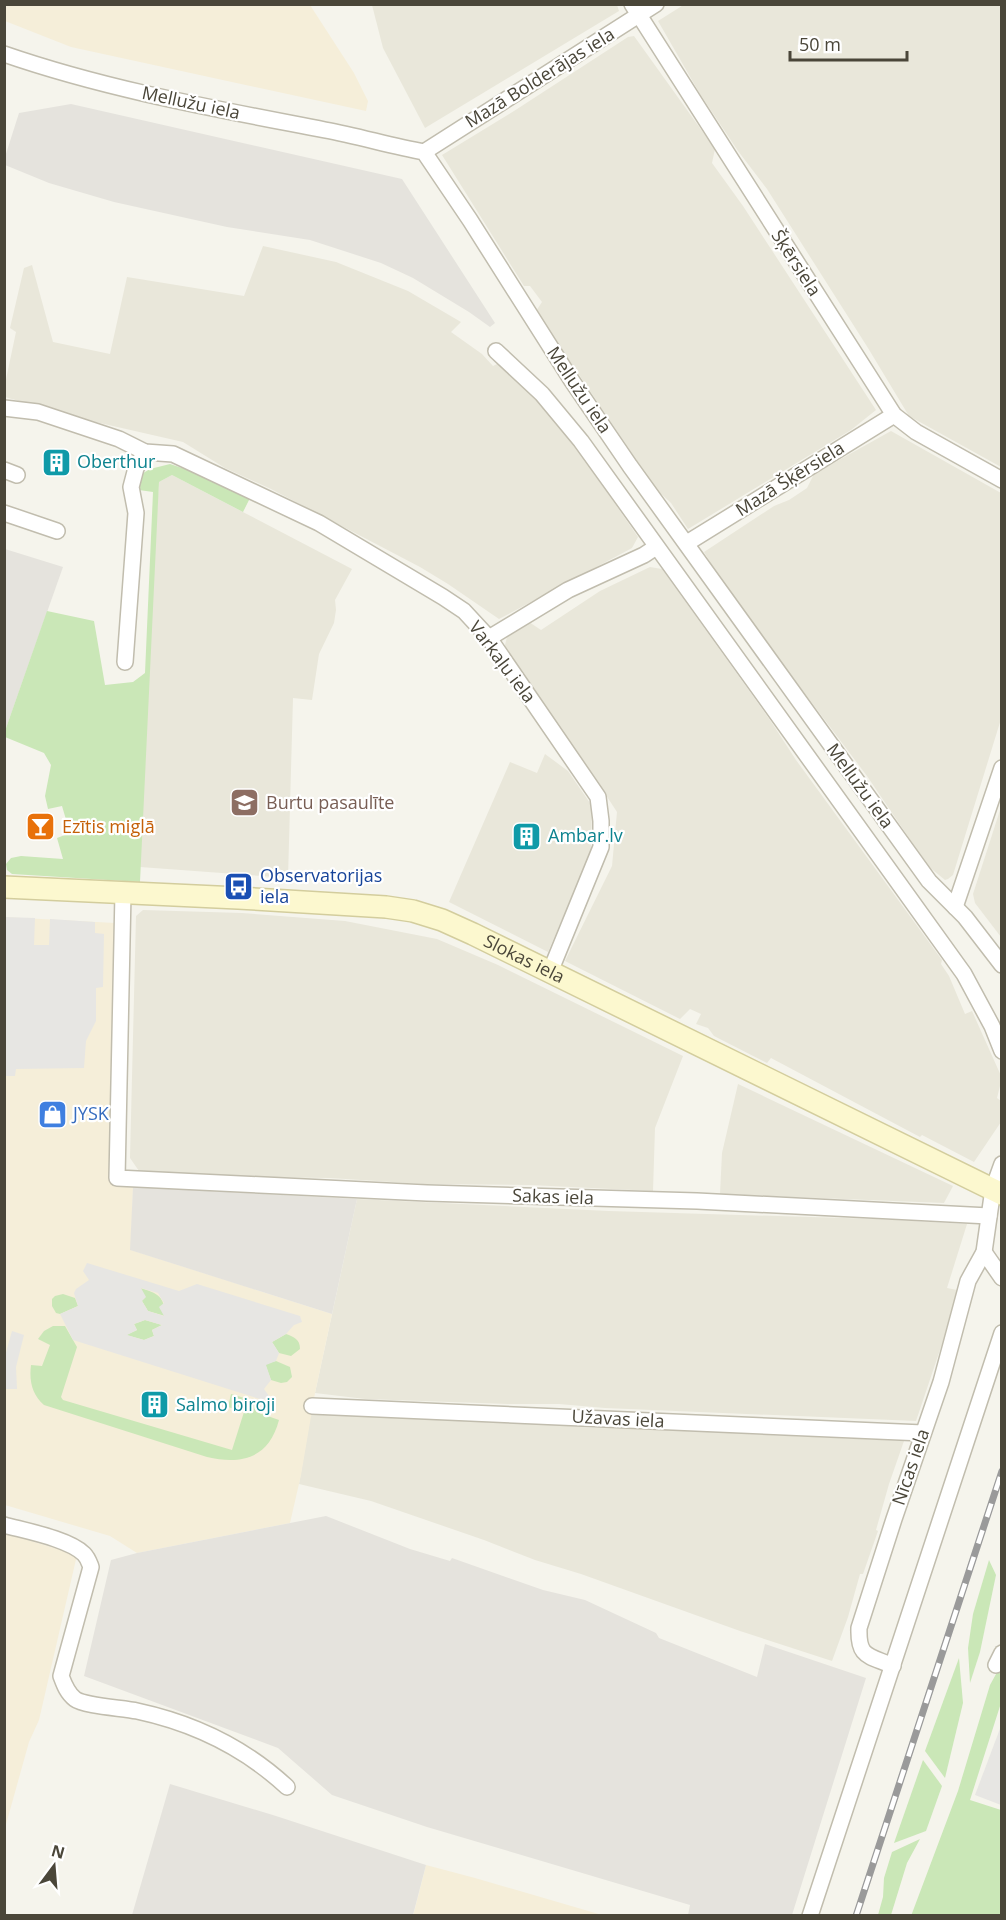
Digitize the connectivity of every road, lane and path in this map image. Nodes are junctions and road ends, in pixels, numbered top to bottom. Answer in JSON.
{"nodes":[{"id":1,"x":656,"y":4,"type":"edge"},
{"id":2,"x":635,"y":10,"type":"edge"},
{"id":3,"x":4,"y":54,"type":"edge"},
{"id":4,"x":424,"y":152,"type":"junction"},
{"id":5,"x":496,"y":351,"type":"dead end"},
{"id":6,"x":4,"y":408,"type":"edge"},
{"id":7,"x":894,"y":415,"type":"junction"},
{"id":8,"x":145,"y":452,"type":"junction"},
{"id":9,"x":1002,"y":480,"type":"edge"},
{"id":10,"x":4,"y":513,"type":"edge"},
{"id":11,"x":57,"y":531,"type":"dead end"},
{"id":12,"x":687,"y":543,"type":"junction"},
{"id":13,"x":657,"y":547,"type":"junction"},
{"id":14,"x":489,"y":638,"type":"junction"},
{"id":15,"x":125,"y":662,"type":"dead end"},
{"id":16,"x":1002,"y":768,"type":"edge"},
{"id":17,"x":4,"y":887,"type":"edge"},
{"id":18,"x":123,"y":893,"type":"junction"},
{"id":19,"x":955,"y":907,"type":"junction"},
{"id":20,"x":1002,"y":965,"type":"edge"},
{"id":21,"x":550,"y":972,"type":"junction"},
{"id":22,"x":1002,"y":1051,"type":"edge"},
{"id":23,"x":1002,"y":1164,"type":"edge"},
{"id":24,"x":997,"y":1191,"type":"edge"},
{"id":25,"x":989,"y":1216,"type":"junction"},
{"id":26,"x":984,"y":1252,"type":"junction"},
{"id":27,"x":1002,"y":1278,"type":"edge"},
{"id":28,"x":1002,"y":1333,"type":"edge"},
{"id":29,"x":312,"y":1406,"type":"dead end"},
{"id":30,"x":923,"y":1433,"type":"junction"},
{"id":31,"x":4,"y":1525,"type":"edge"},
{"id":32,"x":893,"y":1666,"type":"junction"},
{"id":33,"x":287,"y":1787,"type":"dead end"},
{"id":34,"x":810,"y":1916,"type":"edge"}],
"edges":[{"from":1,"to":2,"type":"street","name":"Mazā Bolderājas iela"},
{"from":2,"to":4,"type":"street","name":"Mazā Bolderājas iela"},
{"from":2,"to":7,"type":"street","name":"Šķērsiela"},
{"from":3,"to":4,"type":"street","name":"Mellužu iela"},
{"from":4,"to":12,"type":"street","name":"Mellužu iela"},
{"from":5,"to":13,"type":"street","name":"Mellužu iela"},
{"from":6,"to":8,"type":"street"},
{"from":7,"to":9,"type":"street","name":"Šķērsiela"},
{"from":7,"to":12,"type":"street","name":"Mazā Šķērsiela"},
{"from":8,"to":14,"type":"street","name":"Varkaļu iela"},
{"from":8,"to":15,"type":"street"},
{"from":10,"to":11,"type":"street"},
{"from":12,"to":19,"type":"street","name":"Mellužu iela"},
{"from":13,"to":14,"type":"street"},
{"from":13,"to":22,"type":"street","name":"Mellužu iela"},
{"from":14,"to":21,"type":"street","name":"Varkaļu iela"},
{"from":16,"to":19,"type":"street"},
{"from":17,"to":18,"type":"street","name":"Slokas iela"},
{"from":18,"to":21,"type":"street","name":"Slokas iela"},
{"from":18,"to":25,"type":"street","name":"Sakas iela"},
{"from":19,"to":20,"type":"street","name":"Mellužu iela"},
{"from":21,"to":24,"type":"street","name":"Slokas iela"},
{"from":23,"to":24,"type":"street"},
{"from":24,"to":25,"type":"street","name":"Nīcas iela"},
{"from":25,"to":26,"type":"street","name":"Nīcas iela"},
{"from":26,"to":27,"type":"street"},
{"from":26,"to":30,"type":"street","name":"Nīcas iela"},
{"from":28,"to":32,"type":"street"},
{"from":29,"to":30,"type":"street","name":"Užavas iela"},
{"from":30,"to":32,"type":"street","name":"Nīcas iela"},
{"from":31,"to":33,"type":"street"},
{"from":32,"to":34,"type":"street"}]}
